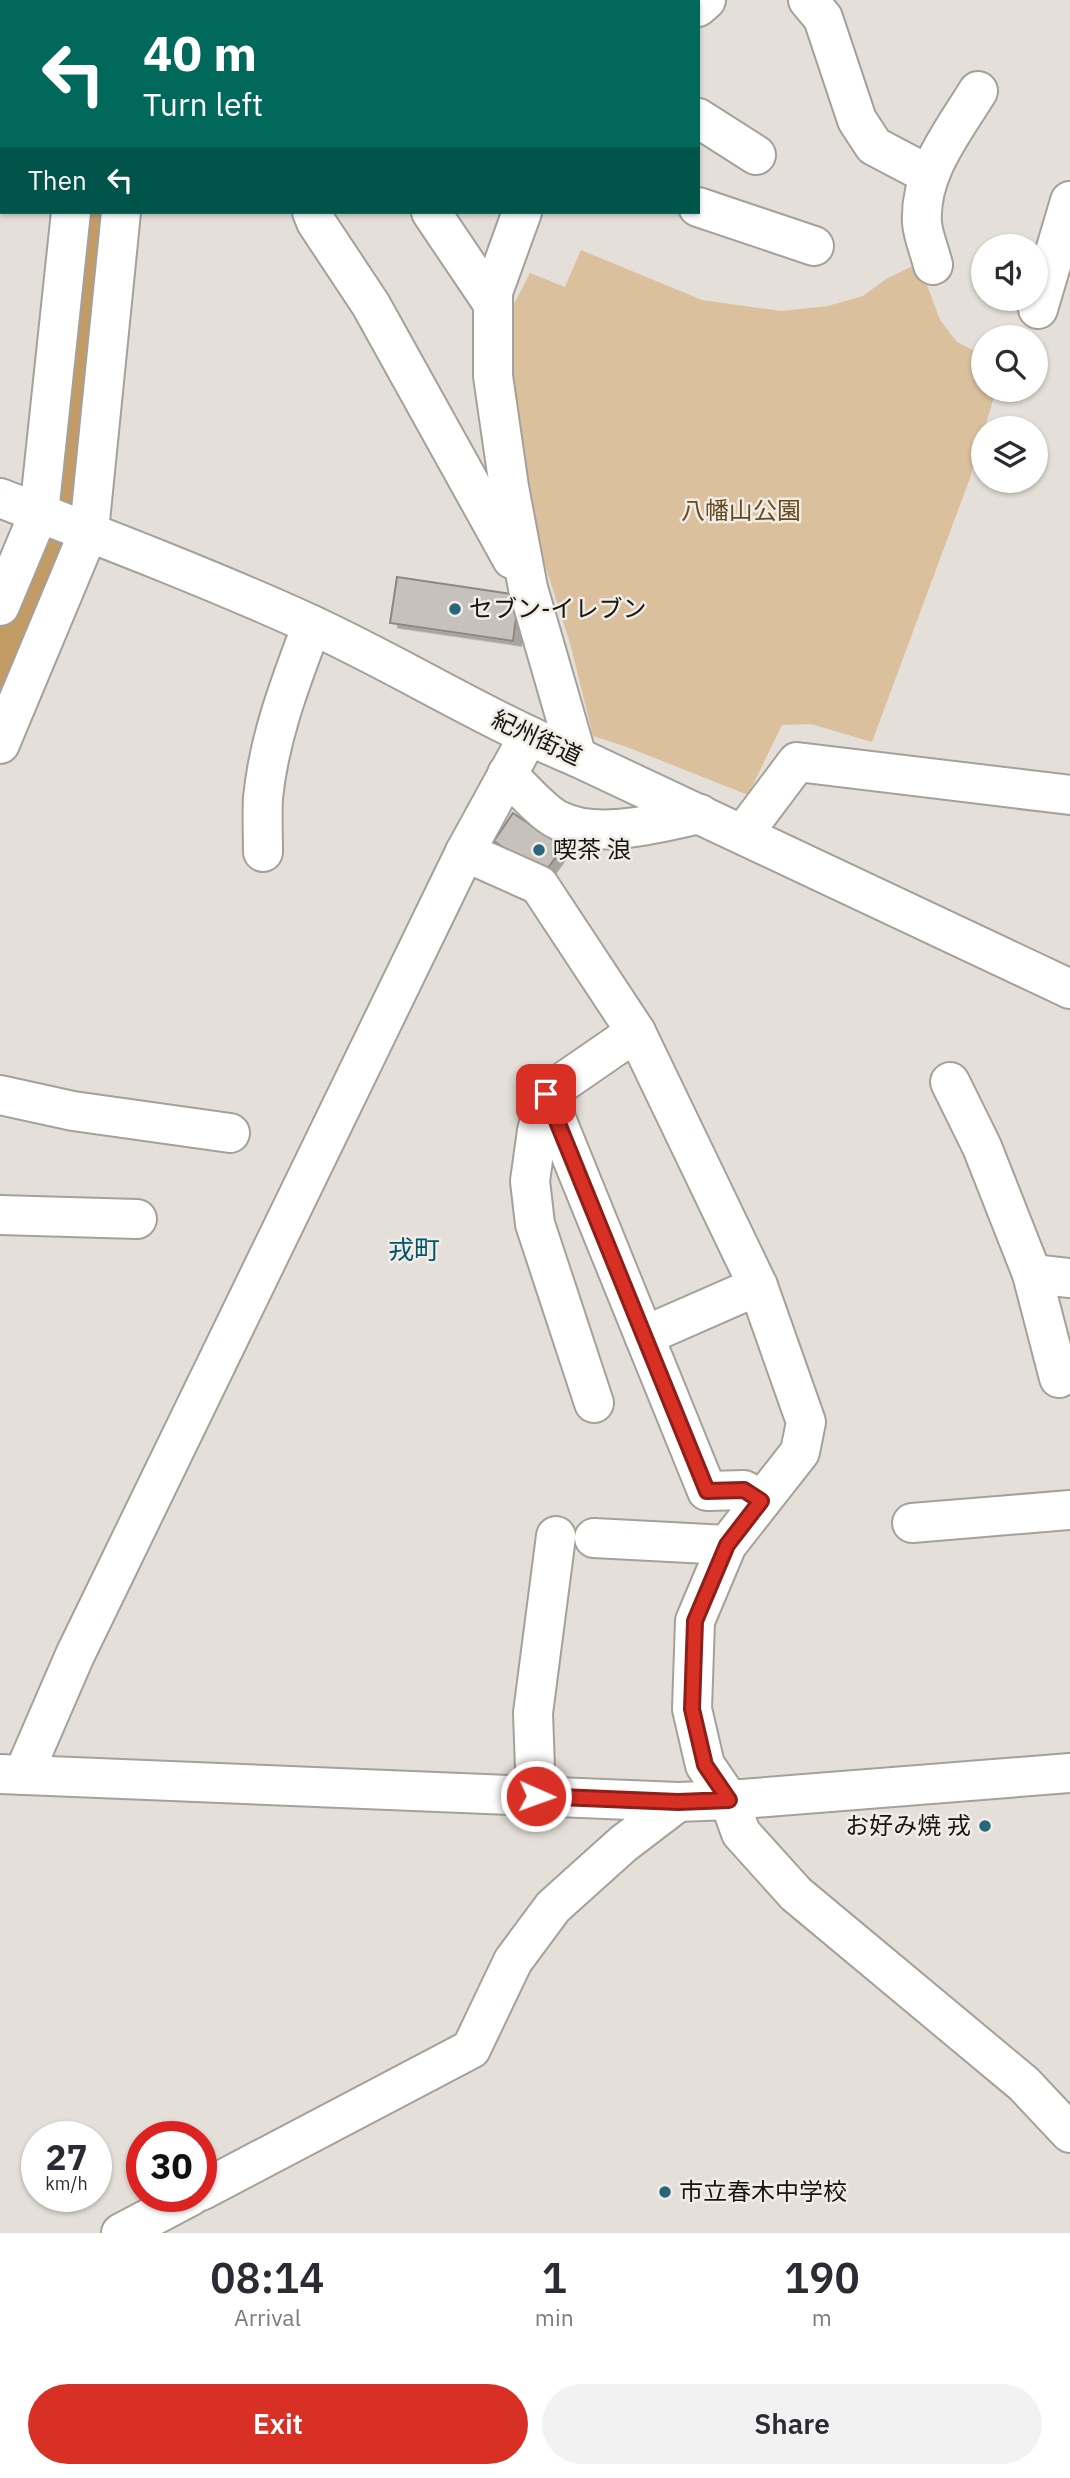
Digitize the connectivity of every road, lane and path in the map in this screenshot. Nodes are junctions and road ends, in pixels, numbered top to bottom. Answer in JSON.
{"nodes":[{"id":1,"x":808,"y":0,"type":"edge"},
{"id":2,"x":978,"y":91,"type":"dead end"},
{"id":3,"x":700,"y":119,"type":"edge"},
{"id":4,"x":756,"y":155,"type":"dead end"},
{"id":5,"x":929,"y":175,"type":"junction"},
{"id":6,"x":1070,"y":201,"type":"edge"},
{"id":7,"x":700,"y":208,"type":"edge"},
{"id":8,"x":71,"y":214,"type":"edge"},
{"id":9,"x":121,"y":214,"type":"edge"},
{"id":10,"x":313,"y":214,"type":"edge"},
{"id":11,"x":432,"y":214,"type":"edge"},
{"id":12,"x":521,"y":214,"type":"edge"},
{"id":13,"x":814,"y":246,"type":"dead end"},
{"id":14,"x":933,"y":265,"type":"dead end"},
{"id":15,"x":1048,"y":275,"type":"edge"},
{"id":16,"x":493,"y":304,"type":"junction"},
{"id":17,"x":0,"y":498,"type":"edge"},
{"id":18,"x":62,"y":521,"type":"junction"},
{"id":19,"x":528,"y":588,"type":"junction"},
{"id":20,"x":0,"y":606,"type":"edge"},
{"id":21,"x":312,"y":625,"type":"junction"},
{"id":22,"x":528,"y":737,"type":"junction"},
{"id":23,"x":0,"y":744,"type":"edge"},
{"id":24,"x":577,"y":757,"type":"junction"},
{"id":25,"x":507,"y":774,"type":"junction"},
{"id":26,"x":1070,"y":795,"type":"edge"},
{"id":27,"x":700,"y":814,"type":"junction"},
{"id":28,"x":743,"y":834,"type":"junction"},
{"id":29,"x":263,"y":852,"type":"dead end"},
{"id":30,"x":465,"y":852,"type":"junction"},
{"id":31,"x":1070,"y":989,"type":"edge"},
{"id":32,"x":636,"y":1032,"type":"junction"},
{"id":33,"x":950,"y":1083,"type":"dead end"},
{"id":34,"x":546,"y":1094,"type":"junction"},
{"id":35,"x":0,"y":1095,"type":"edge"},
{"id":36,"x":230,"y":1133,"type":"dead end"},
{"id":37,"x":0,"y":1215,"type":"edge"},
{"id":38,"x":137,"y":1219,"type":"dead end"},
{"id":39,"x":1032,"y":1273,"type":"junction"},
{"id":40,"x":1070,"y":1278,"type":"edge"},
{"id":41,"x":758,"y":1286,"type":"junction"},
{"id":42,"x":644,"y":1336,"type":"junction"},
{"id":43,"x":1059,"y":1378,"type":"dead end"},
{"id":44,"x":594,"y":1403,"type":"dead end"},
{"id":45,"x":761,"y":1501,"type":"junction"},
{"id":46,"x":1070,"y":1510,"type":"edge"},
{"id":47,"x":912,"y":1523,"type":"dead end"},
{"id":48,"x":556,"y":1536,"type":"dead end"},
{"id":49,"x":594,"y":1538,"type":"dead end"},
{"id":50,"x":727,"y":1545,"type":"junction"},
{"id":51,"x":1070,"y":1773,"type":"edge"},
{"id":52,"x":11,"y":1774,"type":"edge"},
{"id":53,"x":536,"y":1796,"type":"junction"},
{"id":54,"x":729,"y":1800,"type":"junction"},
{"id":55,"x":678,"y":1802,"type":"junction"},
{"id":56,"x":1070,"y":2133,"type":"edge"},
{"id":57,"x":217,"y":2183,"type":"edge"},
{"id":58,"x":161,"y":2212,"type":"edge"},
{"id":59,"x":121,"y":2233,"type":"edge"}],
"edges":[{"from":1,"to":5,"type":"street"},
{"from":2,"to":5,"type":"street"},
{"from":3,"to":4,"type":"street"},
{"from":5,"to":14,"type":"street"},
{"from":6,"to":15,"type":"street"},
{"from":7,"to":13,"type":"street"},
{"from":8,"to":18,"type":"street"},
{"from":9,"to":18,"type":"street"},
{"from":10,"to":19,"type":"street"},
{"from":11,"to":16,"type":"street"},
{"from":12,"to":16,"type":"street"},
{"from":16,"to":19,"type":"street"},
{"from":17,"to":18,"type":"street","name":"紀州街道"},
{"from":18,"to":20,"type":"street"},
{"from":18,"to":21,"type":"street","name":"紀州街道"},
{"from":18,"to":23,"type":"street"},
{"from":19,"to":24,"type":"street"},
{"from":21,"to":22,"type":"street","name":"紀州街道"},
{"from":21,"to":29,"type":"street"},
{"from":22,"to":24,"type":"street","name":"紀州街道"},
{"from":22,"to":25,"type":"street"},
{"from":24,"to":27,"type":"street","name":"紀州街道"},
{"from":25,"to":27,"type":"street"},
{"from":25,"to":30,"type":"street"},
{"from":26,"to":28,"type":"street"},
{"from":27,"to":28,"type":"street","name":"紀州街道"},
{"from":28,"to":31,"type":"street","name":"紀州街道"},
{"from":30,"to":32,"type":"street"},
{"from":30,"to":52,"type":"street"},
{"from":32,"to":34,"type":"street"},
{"from":32,"to":41,"type":"street"},
{"from":33,"to":39,"type":"street"},
{"from":34,"to":42,"type":"street"},
{"from":34,"to":44,"type":"street"},
{"from":35,"to":36,"type":"street"},
{"from":37,"to":38,"type":"street"},
{"from":39,"to":40,"type":"street"},
{"from":39,"to":43,"type":"street"},
{"from":41,"to":42,"type":"street"},
{"from":41,"to":45,"type":"street"},
{"from":42,"to":45,"type":"street"},
{"from":45,"to":50,"type":"street"},
{"from":46,"to":47,"type":"street"},
{"from":48,"to":53,"type":"street"},
{"from":49,"to":50,"type":"street"},
{"from":50,"to":54,"type":"street"},
{"from":51,"to":54,"type":"street"},
{"from":52,"to":53,"type":"street"},
{"from":53,"to":55,"type":"street"},
{"from":54,"to":55,"type":"street"},
{"from":54,"to":56,"type":"street"},
{"from":55,"to":57,"type":"street"},
{"from":58,"to":59,"type":"street"}]}
